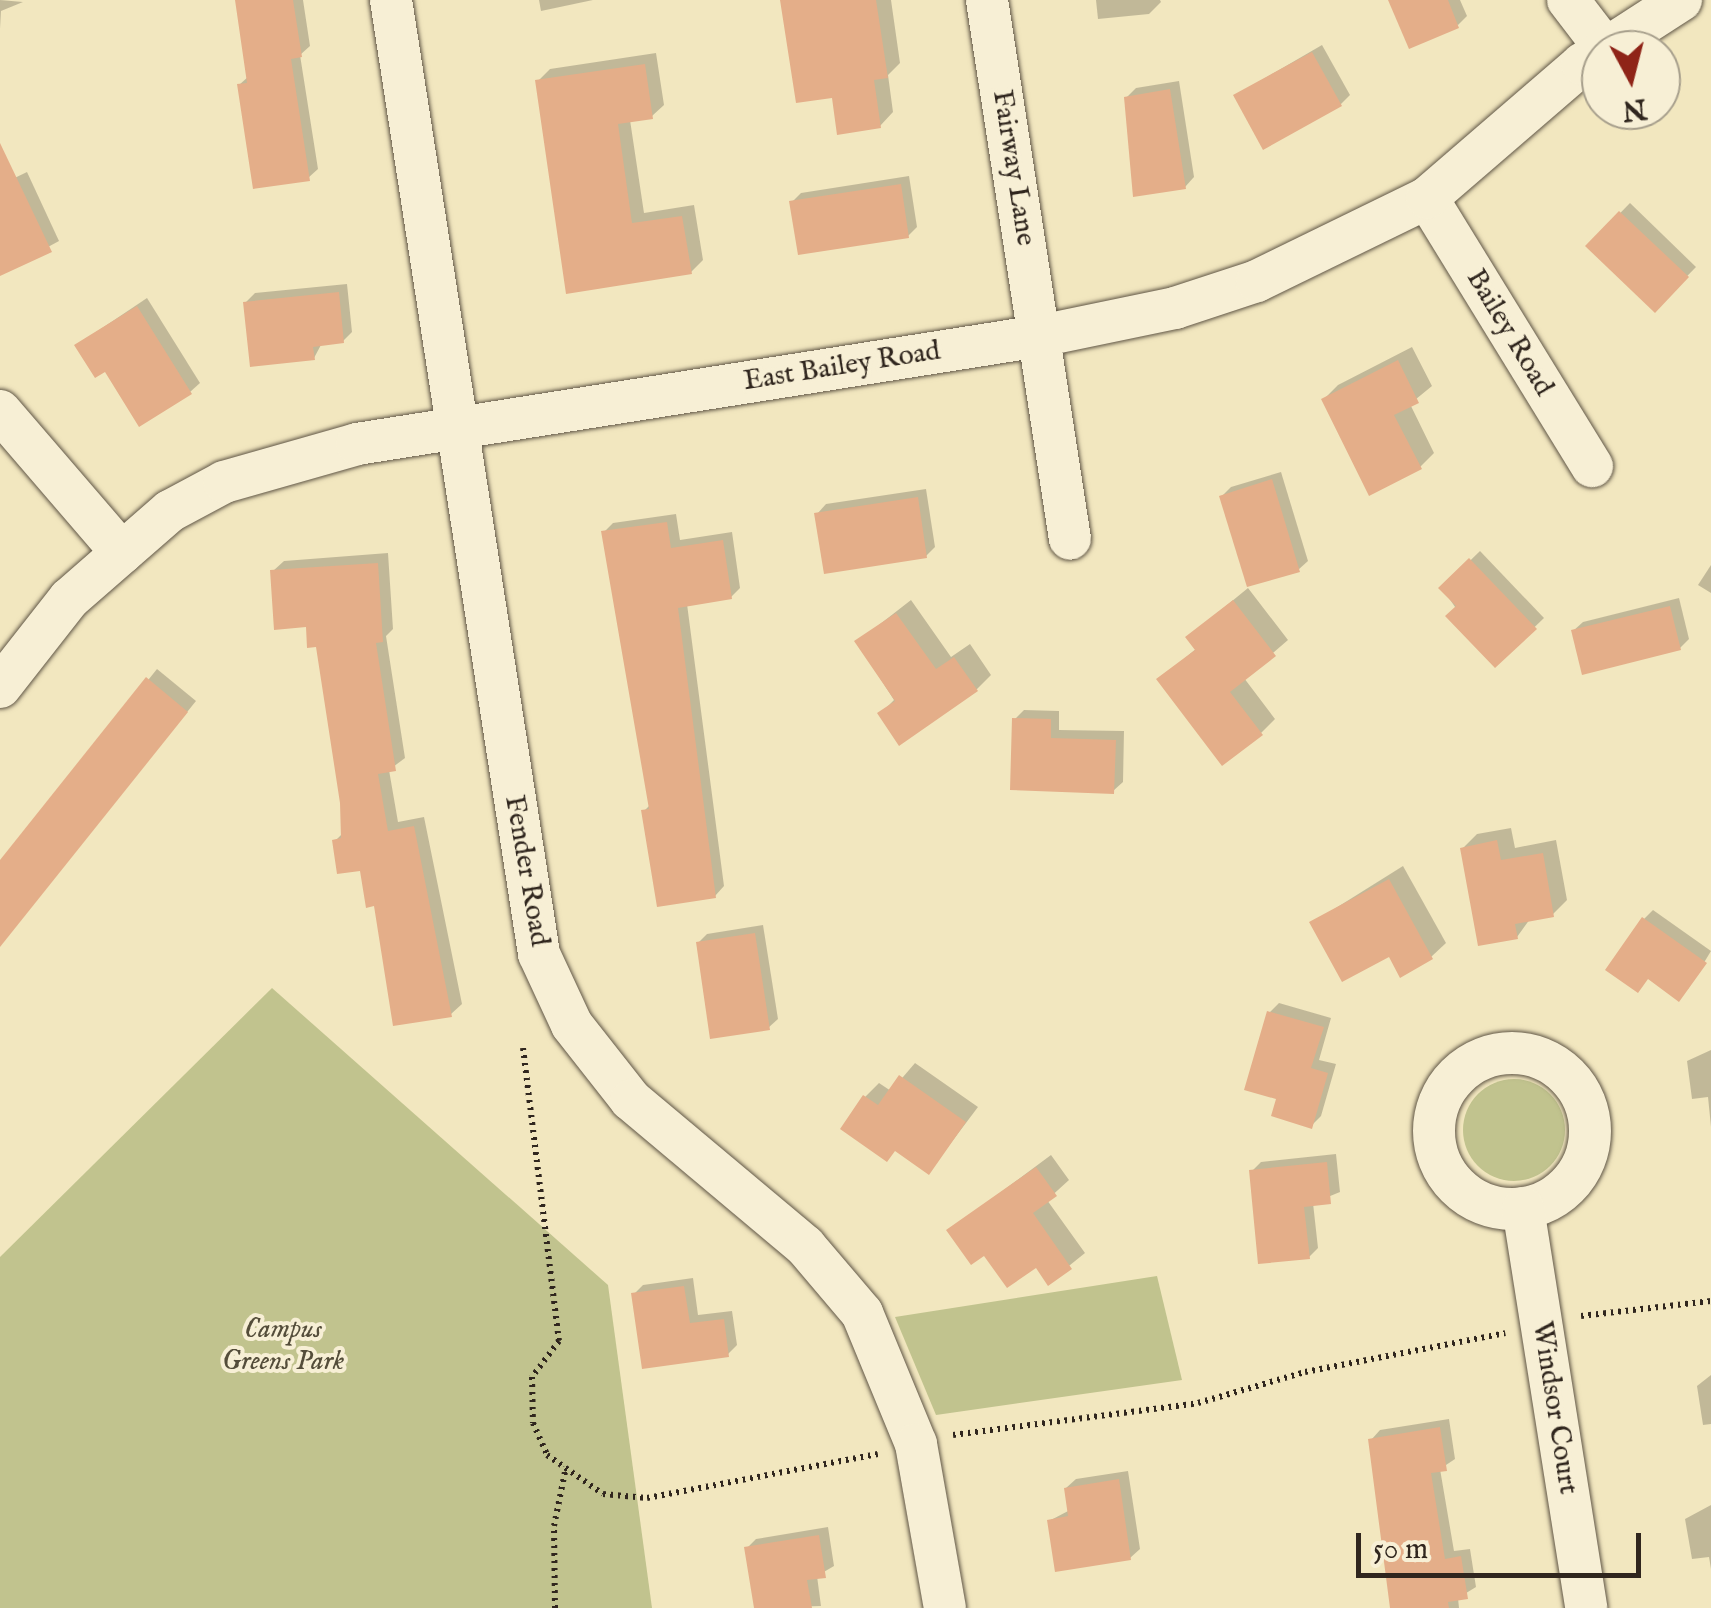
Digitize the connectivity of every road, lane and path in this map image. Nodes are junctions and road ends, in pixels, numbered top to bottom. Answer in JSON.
{"nodes":[{"id":1,"x":391,"y":0,"type":"edge"},
{"id":2,"x":987,"y":0,"type":"edge"},
{"id":3,"x":1568,"y":0,"type":"edge"},
{"id":4,"x":1680,"y":0,"type":"edge"},
{"id":5,"x":1590,"y":30,"type":"edge"},
{"id":6,"x":1632,"y":30,"type":"edge"},
{"id":7,"x":1581,"y":67,"type":"edge"},
{"id":8,"x":1427,"y":198,"type":"junction"},
{"id":9,"x":1040,"y":336,"type":"junction"},
{"id":10,"x":0,"y":410,"type":"edge"},
{"id":11,"x":460,"y":427,"type":"junction"},
{"id":12,"x":1592,"y":466,"type":"dead end"},
{"id":13,"x":1070,"y":539,"type":"dead end"},
{"id":14,"x":122,"y":553,"type":"junction"},
{"id":15,"x":0,"y":687,"type":"edge"},
{"id":16,"x":523,"y":1048,"type":"dead end"},
{"id":17,"x":1524,"y":1208,"type":"dead end"},
{"id":18,"x":1711,"y":1302,"type":"edge"},
{"id":19,"x":1540,"y":1325,"type":"junction"},
{"id":20,"x":916,"y":1444,"type":"junction"},
{"id":21,"x":566,"y":1467,"type":"junction"},
{"id":22,"x":555,"y":1608,"type":"edge"},
{"id":23,"x":945,"y":1608,"type":"edge"},
{"id":24,"x":1586,"y":1608,"type":"edge"}],
"edges":[{"from":1,"to":11,"type":"street","name":"Fender Road"},
{"from":2,"to":9,"type":"street","name":"Fairway Lane"},
{"from":3,"to":5,"type":"street"},
{"from":4,"to":6,"type":"street","name":"East Bailey Road"},
{"from":7,"to":8,"type":"street","name":"East Bailey Road"},
{"from":8,"to":9,"type":"street","name":"East Bailey Road"},
{"from":8,"to":12,"type":"street","name":"Bailey Road"},
{"from":9,"to":11,"type":"street","name":"East Bailey Road"},
{"from":9,"to":13,"type":"street"},
{"from":10,"to":14,"type":"street"},
{"from":11,"to":14,"type":"street","name":"East Bailey Road"},
{"from":11,"to":20,"type":"street","name":"Fender Road"},
{"from":14,"to":15,"type":"street","name":"East Bailey Road"},
{"from":16,"to":21,"type":"path"},
{"from":17,"to":19,"type":"street","name":"Windsor Court"},
{"from":18,"to":19,"type":"path"},
{"from":19,"to":20,"type":"path"},
{"from":19,"to":24,"type":"street","name":"Windsor Court"},
{"from":20,"to":21,"type":"path"},
{"from":20,"to":23,"type":"street","name":"Fender Road"},
{"from":21,"to":22,"type":"path"}]}
